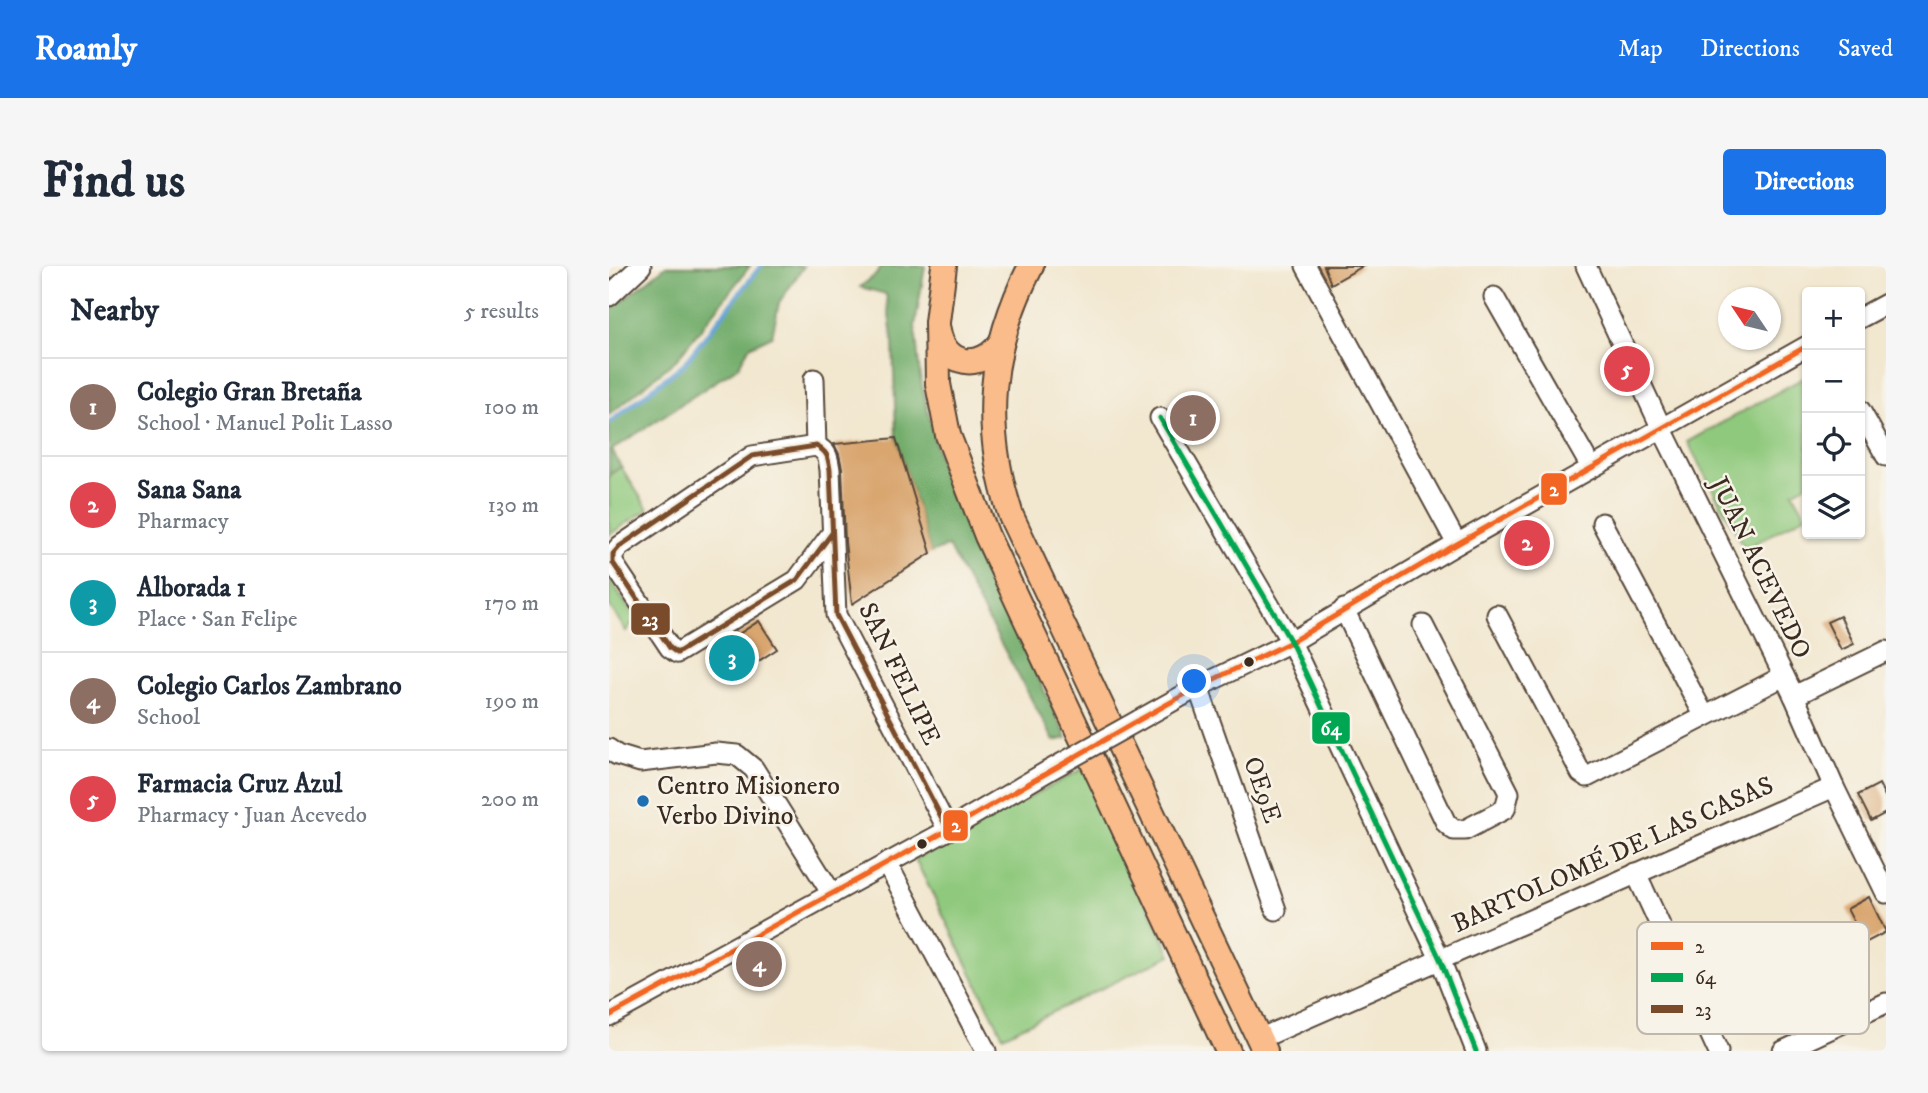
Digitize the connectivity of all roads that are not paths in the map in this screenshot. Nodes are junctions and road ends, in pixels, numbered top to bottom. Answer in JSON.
{"nodes":[{"id":1,"x":641,"y":266,"type":"edge"},
{"id":2,"x":944,"y":266,"type":"edge"},
{"id":3,"x":1031,"y":266,"type":"edge"},
{"id":4,"x":1306,"y":266,"type":"edge"},
{"id":5,"x":1586,"y":266,"type":"edge"},
{"id":6,"x":609,"y":296,"type":"edge"},
{"id":7,"x":1494,"y":297,"type":"dead end"},
{"id":8,"x":1886,"y":304,"type":"edge"},
{"id":9,"x":1865,"y":315,"type":"edge"},
{"id":10,"x":937,"y":322,"type":"junction"},
{"id":11,"x":1002,"y":341,"type":"junction"},
{"id":12,"x":1802,"y":349,"type":"edge"},
{"id":13,"x":814,"y":379,"type":"dead end"},
{"id":14,"x":1862,"y":413,"type":"edge"},
{"id":15,"x":1160,"y":418,"type":"dead end"},
{"id":16,"x":1661,"y":428,"type":"junction"},
{"id":17,"x":816,"y":446,"type":"junction"},
{"id":18,"x":1886,"y":456,"type":"edge"},
{"id":19,"x":1591,"y":467,"type":"junction"},
{"id":20,"x":1602,"y":523,"type":"dead end"},
{"id":21,"x":832,"y":533,"type":"junction"},
{"id":22,"x":1457,"y":544,"type":"junction"},
{"id":23,"x":1344,"y":609,"type":"junction"},
{"id":24,"x":1497,"y":614,"type":"dead end"},
{"id":25,"x":1423,"y":625,"type":"dead end"},
{"id":26,"x":1291,"y":642,"type":"junction"},
{"id":27,"x":1886,"y":651,"type":"edge"},
{"id":28,"x":1784,"y":676,"type":"junction"},
{"id":29,"x":1198,"y":687,"type":"junction"},
{"id":30,"x":1794,"y":696,"type":"junction"},
{"id":31,"x":1704,"y":715,"type":"junction"},
{"id":32,"x":609,"y":749,"type":"edge"},
{"id":33,"x":1833,"y":787,"type":"junction"},
{"id":34,"x":949,"y":830,"type":"junction"},
{"id":35,"x":887,"y":863,"type":"junction"},
{"id":36,"x":1636,"y":873,"type":"junction"},
{"id":37,"x":1886,"y":893,"type":"edge"},
{"id":38,"x":832,"y":894,"type":"junction"},
{"id":39,"x":1276,"y":910,"type":"dead end"},
{"id":40,"x":1659,"y":922,"type":"edge"},
{"id":41,"x":1440,"y":959,"type":"junction"},
{"id":42,"x":1886,"y":1003,"type":"edge"},
{"id":43,"x":1869,"y":1011,"type":"edge"},
{"id":44,"x":609,"y":1016,"type":"edge"},
{"id":45,"x":1711,"y":1034,"type":"edge"},
{"id":46,"x":1819,"y":1034,"type":"edge"},
{"id":47,"x":1262,"y":1045,"type":"edge"},
{"id":48,"x":986,"y":1051,"type":"edge"},
{"id":49,"x":1228,"y":1051,"type":"edge"},
{"id":50,"x":1476,"y":1051,"type":"edge"},
{"id":51,"x":1719,"y":1051,"type":"edge"},
{"id":52,"x":1783,"y":1051,"type":"edge"}],
"edges":[{"from":1,"to":6,"type":"street"},
{"from":2,"to":10,"type":"main road"},
{"from":3,"to":11,"type":"main road"},
{"from":4,"to":22,"type":"street"},
{"from":5,"to":16,"type":"street","name":"JUAN ACEVEDO"},
{"from":7,"to":19,"type":"street"},
{"from":8,"to":9,"type":"street"},
{"from":10,"to":11,"type":"main road"},
{"from":10,"to":49,"type":"main road"},
{"from":11,"to":47,"type":"main road"},
{"from":12,"to":16,"type":"street"},
{"from":13,"to":17,"type":"street"},
{"from":14,"to":18,"type":"street"},
{"from":15,"to":26,"type":"street"},
{"from":16,"to":19,"type":"street"},
{"from":16,"to":28,"type":"street","name":"JUAN ACEVEDO"},
{"from":17,"to":21,"type":"street","name":"SAN FELIPE"},
{"from":17,"to":21,"type":"street"},
{"from":19,"to":22,"type":"street"},
{"from":20,"to":31,"type":"street"},
{"from":21,"to":34,"type":"street","name":"SAN FELIPE"},
{"from":22,"to":23,"type":"street"},
{"from":23,"to":25,"type":"street"},
{"from":23,"to":26,"type":"street"},
{"from":24,"to":31,"type":"street"},
{"from":26,"to":29,"type":"street"},
{"from":26,"to":41,"type":"street"},
{"from":27,"to":30,"type":"street"},
{"from":28,"to":30,"type":"street","name":"JUAN ACEVEDO"},
{"from":28,"to":31,"type":"street"},
{"from":29,"to":34,"type":"street","bridge":true},
{"from":29,"to":39,"type":"street","name":"OE9E"},
{"from":30,"to":33,"type":"street","name":"JUAN ACEVEDO"},
{"from":32,"to":38,"type":"street"},
{"from":33,"to":36,"type":"street","name":"BARTOLOMÉ DE LAS CASAS"},
{"from":33,"to":37,"type":"street","name":"JUAN ACEVEDO"},
{"from":34,"to":35,"type":"street"},
{"from":35,"to":38,"type":"street"},
{"from":35,"to":48,"type":"street"},
{"from":36,"to":40,"type":"street"},
{"from":36,"to":41,"type":"street","name":"BARTOLOMÉ DE LAS CASAS"},
{"from":38,"to":44,"type":"street"},
{"from":41,"to":47,"type":"street","name":"BARTOLOMÉ DE LAS CASAS"},
{"from":41,"to":50,"type":"street"},
{"from":42,"to":43,"type":"street"},
{"from":45,"to":51,"type":"street"},
{"from":46,"to":52,"type":"street"}]}
